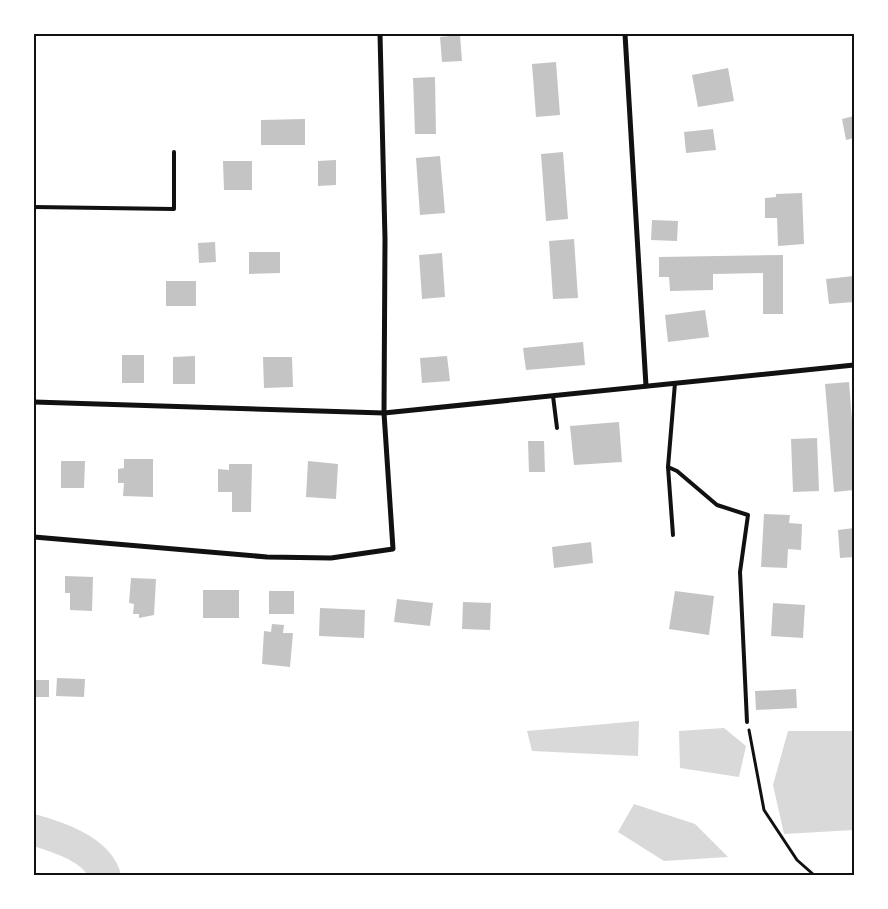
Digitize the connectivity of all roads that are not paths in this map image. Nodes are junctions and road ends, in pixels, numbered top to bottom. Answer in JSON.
{"nodes":[{"id":1,"x":380,"y":34,"type":"edge"},
{"id":2,"x":626,"y":34,"type":"edge"},
{"id":3,"x":174,"y":152,"type":"dead end"},
{"id":4,"x":34,"y":207,"type":"edge"},
{"id":5,"x":854,"y":365,"type":"edge"},
{"id":6,"x":675,"y":383,"type":"junction"},
{"id":7,"x":646,"y":386,"type":"junction"},
{"id":8,"x":553,"y":396,"type":"junction"},
{"id":9,"x":34,"y":402,"type":"edge"},
{"id":10,"x":384,"y":413,"type":"junction"},
{"id":11,"x":557,"y":428,"type":"dead end"},
{"id":12,"x":668,"y":467,"type":"junction"},
{"id":13,"x":673,"y":535,"type":"dead end"},
{"id":14,"x":34,"y":537,"type":"edge"},
{"id":15,"x":747,"y":722,"type":"road end"}],
"edges":[{"from":1,"to":10,"type":"street"},
{"from":2,"to":7,"type":"street"},
{"from":3,"to":4,"type":"lane"},
{"from":5,"to":6,"type":"street"},
{"from":6,"to":7,"type":"street"},
{"from":6,"to":12,"type":"lane"},
{"from":7,"to":8,"type":"street"},
{"from":8,"to":10,"type":"street"},
{"from":8,"to":11,"type":"lane"},
{"from":9,"to":10,"type":"street"},
{"from":10,"to":14,"type":"street"},
{"from":12,"to":13,"type":"lane"},
{"from":12,"to":15,"type":"lane"}]}
